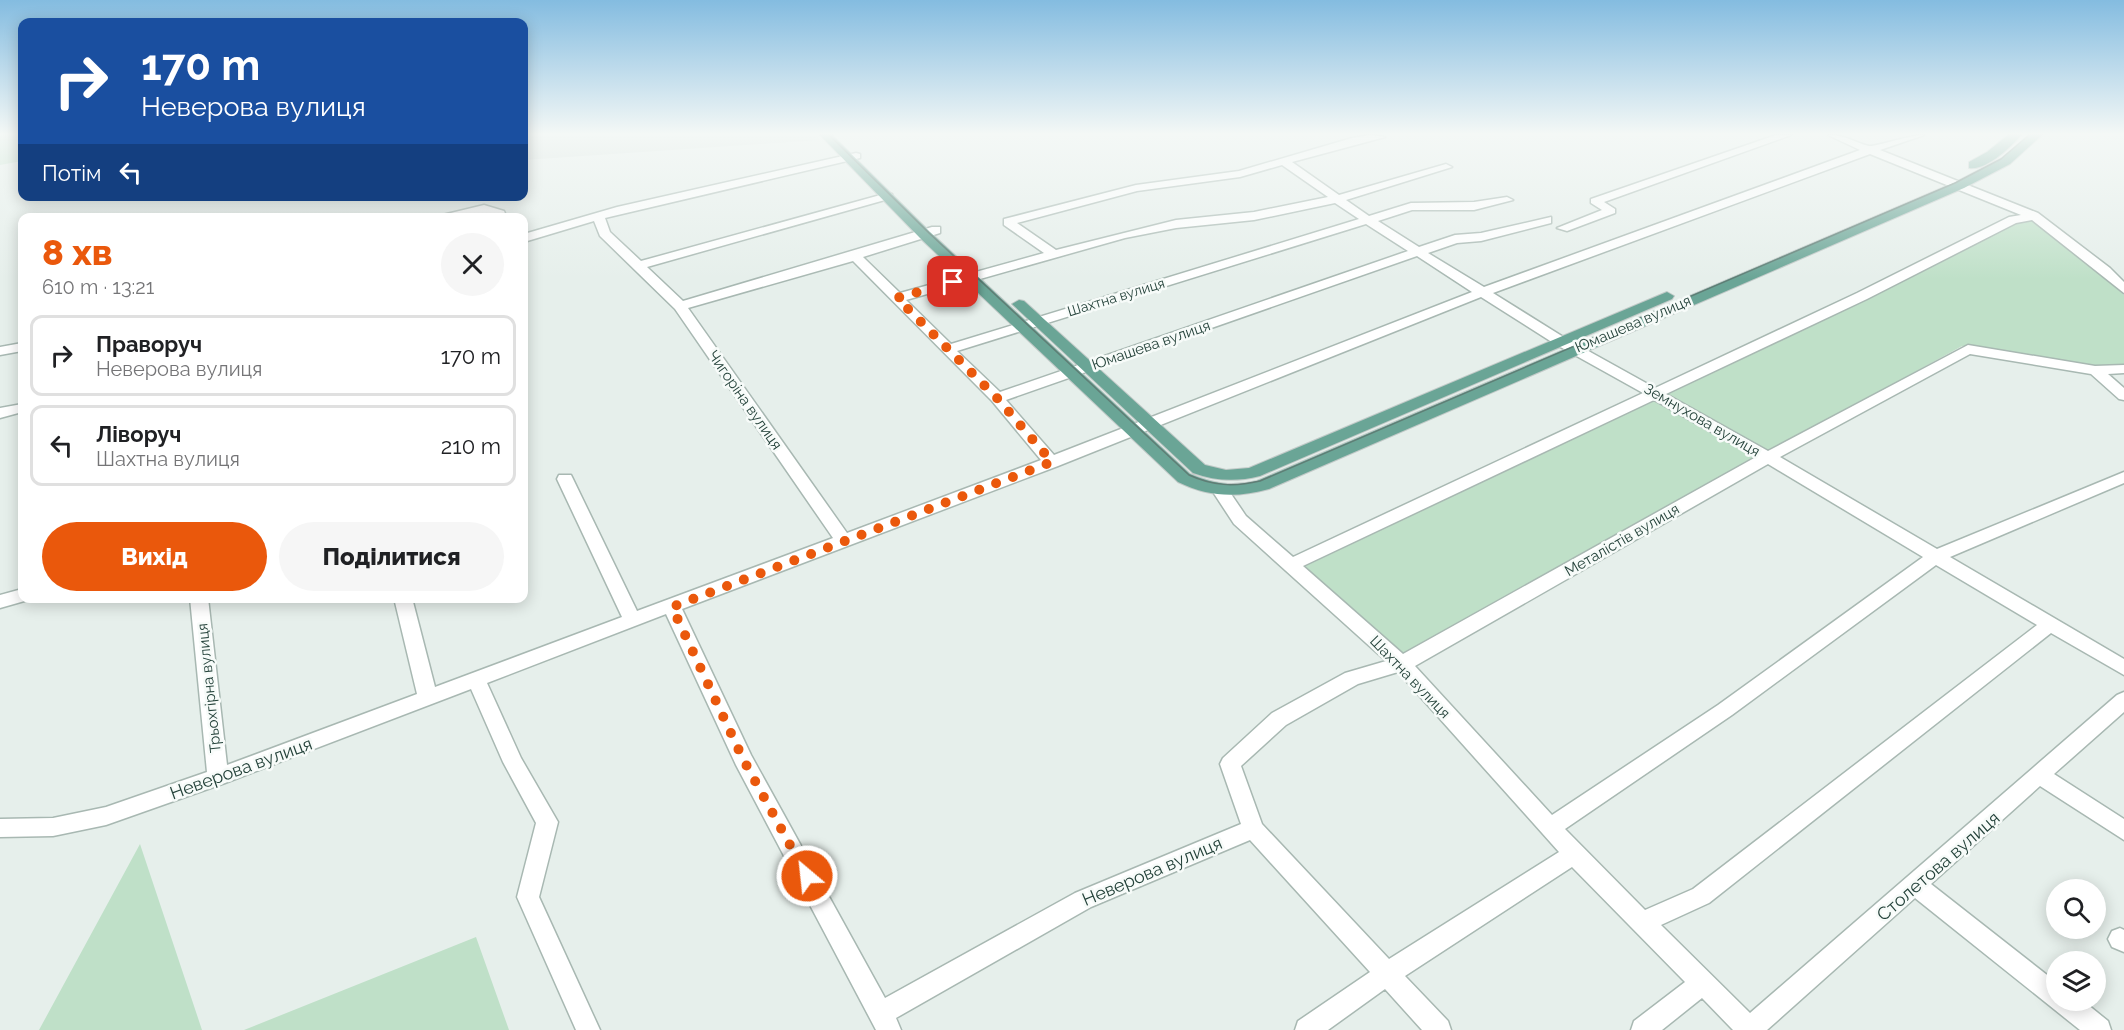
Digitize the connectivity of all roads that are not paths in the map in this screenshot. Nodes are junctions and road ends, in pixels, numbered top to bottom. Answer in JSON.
{"nodes":[{"id":1,"x":732,"y":183,"type":"edge"},
{"id":2,"x":876,"y":183,"type":"edge"},
{"id":3,"x":880,"y":183,"type":"edge"},
{"id":4,"x":1173,"y":183,"type":"edge"},
{"id":5,"x":1315,"y":183,"type":"edge"},
{"id":6,"x":1391,"y":183,"type":"edge"},
{"id":7,"x":1647,"y":183,"type":"edge"},
{"id":8,"x":1780,"y":183,"type":"edge"},
{"id":9,"x":1936,"y":183,"type":"edge"},
{"id":10,"x":1955,"y":183,"type":"edge"},
{"id":11,"x":1964,"y":183,"type":"edge"},
{"id":12,"x":1960,"y":185,"type":"junction"},
{"id":13,"x":888,"y":196,"type":"junction"},
{"id":14,"x":1337,"y":199,"type":"junction"},
{"id":15,"x":1507,"y":200,"type":"dead end"},
{"id":16,"x":460,"y":213,"type":"edge"},
{"id":17,"x":497,"y":213,"type":"edge"},
{"id":18,"x":2034,"y":216,"type":"junction"},
{"id":19,"x":599,"y":217,"type":"junction"},
{"id":20,"x":1366,"y":219,"type":"junction"},
{"id":21,"x":1546,"y":220,"type":"dead end"},
{"id":22,"x":1563,"y":228,"type":"dead end"},
{"id":23,"x":930,"y":232,"type":"junction"},
{"id":24,"x":528,"y":237,"type":"edge"},
{"id":25,"x":1418,"y":252,"type":"junction"},
{"id":26,"x":1052,"y":253,"type":"junction"},
{"id":27,"x":855,"y":256,"type":"junction"},
{"id":28,"x":638,"y":266,"type":"junction"},
{"id":29,"x":978,"y":275,"type":"junction"},
{"id":30,"x":2124,"y":289,"type":"edge"},
{"id":31,"x":1483,"y":292,"type":"junction"},
{"id":32,"x":897,"y":298,"type":"junction"},
{"id":33,"x":680,"y":306,"type":"junction"},
{"id":34,"x":1032,"y":323,"type":"junction"},
{"id":35,"x":1568,"y":345,"type":"junction"},
{"id":36,"x":18,"y":348,"type":"edge"},
{"id":37,"x":948,"y":349,"type":"junction"},
{"id":38,"x":0,"y":351,"type":"edge"},
{"id":39,"x":1089,"y":367,"type":"junction"},
{"id":40,"x":2124,"y":369,"type":"edge"},
{"id":41,"x":2095,"y":370,"type":"junction"},
{"id":42,"x":1072,"y":373,"type":"junction"},
{"id":43,"x":1654,"y":392,"type":"junction"},
{"id":44,"x":2124,"y":396,"type":"edge"},
{"id":45,"x":997,"y":398,"type":"junction"},
{"id":46,"x":18,"y":409,"type":"edge"},
{"id":47,"x":0,"y":413,"type":"edge"},
{"id":48,"x":1142,"y":427,"type":"junction"},
{"id":49,"x":1768,"y":457,"type":"junction"},
{"id":50,"x":1052,"y":462,"type":"junction"},
{"id":51,"x":2124,"y":477,"type":"edge"},
{"id":52,"x":565,"y":479,"type":"dead end"},
{"id":53,"x":1220,"y":484,"type":"junction"},
{"id":54,"x":844,"y":541,"type":"junction"},
{"id":55,"x":1935,"y":557,"type":"junction"},
{"id":56,"x":1291,"y":566,"type":"junction"},
{"id":57,"x":18,"y":596,"type":"edge"},
{"id":58,"x":0,"y":602,"type":"edge"},
{"id":59,"x":200,"y":603,"type":"edge"},
{"id":60,"x":404,"y":603,"type":"edge"},
{"id":61,"x":672,"y":607,"type":"junction"},
{"id":62,"x":633,"y":621,"type":"junction"},
{"id":63,"x":2050,"y":624,"type":"junction"},
{"id":64,"x":1402,"y":664,"type":"junction"},
{"id":65,"x":2124,"y":668,"type":"edge"},
{"id":66,"x":476,"y":680,"type":"junction"},
{"id":67,"x":428,"y":698,"type":"junction"},
{"id":68,"x":2124,"y":700,"type":"edge"},
{"id":69,"x":2040,"y":775,"type":"junction"},
{"id":70,"x":218,"y":777,"type":"junction"},
{"id":71,"x":0,"y":828,"type":"edge"},
{"id":72,"x":1550,"y":828,"type":"junction"},
{"id":73,"x":1252,"y":829,"type":"junction"},
{"id":74,"x":2124,"y":831,"type":"edge"},
{"id":75,"x":1574,"y":854,"type":"junction"},
{"id":76,"x":1916,"y":886,"type":"junction"},
{"id":77,"x":1643,"y":922,"type":"junction"},
{"id":78,"x":1386,"y":975,"type":"junction"},
{"id":79,"x":1702,"y":983,"type":"junction"},
{"id":80,"x":2046,"y":988,"type":"edge"},
{"id":81,"x":2076,"y":1011,"type":"edge"},
{"id":82,"x":885,"y":1022,"type":"edge"},
{"id":83,"x":588,"y":1030,"type":"edge"},
{"id":84,"x":1306,"y":1030,"type":"edge"},
{"id":85,"x":1439,"y":1030,"type":"edge"},
{"id":86,"x":1643,"y":1030,"type":"edge"},
{"id":87,"x":1750,"y":1030,"type":"edge"},
{"id":88,"x":2099,"y":1030,"type":"edge"}],
"edges":[{"from":1,"to":19,"type":"street"},
{"from":2,"to":13,"type":"main road","name":"Шахтна вулиця"},
{"from":3,"to":23,"type":"main road","name":"Шахтна вулиця"},
{"from":4,"to":26,"type":"street"},
{"from":5,"to":14,"type":"street","name":"Земнухова вулиця"},
{"from":6,"to":14,"type":"street"},
{"from":7,"to":22,"type":"street"},
{"from":8,"to":31,"type":"street"},
{"from":9,"to":35,"type":"main road","name":"Юмашева вулиця"},
{"from":10,"to":12,"type":"street"},
{"from":11,"to":12,"type":"main road","name":"Юмашева вулиця"},
{"from":12,"to":18,"type":"street"},
{"from":12,"to":35,"type":"main road","name":"Юмашева вулиця"},
{"from":13,"to":23,"type":"main road","name":"Шахтна вулиця"},
{"from":13,"to":28,"type":"street"},
{"from":14,"to":20,"type":"street","name":"Земнухова вулиця"},
{"from":14,"to":26,"type":"street"},
{"from":15,"to":20,"type":"street","name":"Шахтна вулиця"},
{"from":16,"to":17,"type":"street"},
{"from":18,"to":30,"type":"street"},
{"from":18,"to":43,"type":"street"},
{"from":19,"to":24,"type":"street"},
{"from":19,"to":28,"type":"street","name":"Чигоріна вулиця"},
{"from":20,"to":25,"type":"street","name":"Земнухова вулиця"},
{"from":20,"to":34,"type":"street","name":"Шахтна вулиця"},
{"from":21,"to":25,"type":"street","name":"Юмашева вулиця"},
{"from":23,"to":27,"type":"street"},
{"from":23,"to":29,"type":"main road","name":"Шахтна вулиця"},
{"from":25,"to":31,"type":"street","name":"Земнухова вулиця"},
{"from":25,"to":39,"type":"street","name":"Юмашева вулиця"},
{"from":26,"to":29,"type":"street"},
{"from":27,"to":32,"type":"street"},
{"from":27,"to":33,"type":"street"},
{"from":28,"to":33,"type":"street","name":"Чигоріна вулиця"},
{"from":29,"to":32,"type":"street"},
{"from":29,"to":34,"type":"main road","name":"Шахтна вулиця"},
{"from":31,"to":35,"type":"street","name":"Земнухова вулиця"},
{"from":31,"to":48,"type":"street"},
{"from":32,"to":37,"type":"street"},
{"from":33,"to":54,"type":"street","name":"Чигоріна вулиця"},
{"from":34,"to":37,"type":"street","name":"Шахтна вулиця"},
{"from":34,"to":39,"type":"main road","name":"Шахтна вулиця"},
{"from":34,"to":42,"type":"main road","name":"Шахтна вулиця"},
{"from":35,"to":43,"type":"street","name":"Земнухова вулиця"},
{"from":35,"to":53,"type":"main road","name":"Юмашева вулиця"},
{"from":36,"to":38,"type":"street"},
{"from":37,"to":45,"type":"street"},
{"from":39,"to":42,"type":"street","name":"Юмашева вулиця"},
{"from":39,"to":48,"type":"main road","name":"Шахтна вулиця"},
{"from":40,"to":41,"type":"street","name":"Металістів вулиця"},
{"from":41,"to":44,"type":"street"},
{"from":41,"to":49,"type":"street","name":"Металістів вулиця"},
{"from":42,"to":45,"type":"street","name":"Юмашева вулиця"},
{"from":42,"to":48,"type":"main road","name":"Шахтна вулиця"},
{"from":43,"to":49,"type":"street","name":"Земнухова вулиця"},
{"from":43,"to":56,"type":"street"},
{"from":45,"to":50,"type":"street"},
{"from":46,"to":47,"type":"street"},
{"from":48,"to":50,"type":"street","name":"Неверова вулиця"},
{"from":48,"to":53,"type":"main road","name":"Шахтна вулиця"},
{"from":49,"to":55,"type":"street","name":"Земнухова вулиця"},
{"from":49,"to":64,"type":"street","name":"Металістів вулиця"},
{"from":50,"to":54,"type":"street","name":"Неверова вулиця"},
{"from":51,"to":55,"type":"street"},
{"from":52,"to":62,"type":"street"},
{"from":53,"to":56,"type":"street","name":"Шахтна вулиця"},
{"from":54,"to":61,"type":"street","name":"Неверова вулиця"},
{"from":55,"to":63,"type":"street","name":"Земнухова вулиця"},
{"from":55,"to":72,"type":"street"},
{"from":56,"to":64,"type":"street","name":"Шахтна вулиця"},
{"from":57,"to":58,"type":"street"},
{"from":59,"to":70,"type":"street","name":"Трьохгірна вулиця"},
{"from":60,"to":67,"type":"street"},
{"from":61,"to":62,"type":"street","name":"Неверова вулиця"},
{"from":61,"to":82,"type":"street","name":"Неверова вулиця"},
{"from":62,"to":66,"type":"street","name":"Неверова вулиця"},
{"from":63,"to":65,"type":"street","name":"Земнухова вулиця"},
{"from":63,"to":77,"type":"street"},
{"from":64,"to":72,"type":"street","name":"Шахтна вулиця"},
{"from":64,"to":73,"type":"street","name":"Металістів вулиця"},
{"from":66,"to":67,"type":"street","name":"Неверова вулиця"},
{"from":66,"to":83,"type":"street"},
{"from":67,"to":70,"type":"street","name":"Неверова вулиця"},
{"from":68,"to":69,"type":"street","name":"Столетова вулиця"},
{"from":69,"to":74,"type":"street"},
{"from":69,"to":76,"type":"street","name":"Столетова вулиця"},
{"from":70,"to":71,"type":"street","name":"Неверова вулиця"},
{"from":72,"to":75,"type":"street","name":"Шахтна вулиця"},
{"from":73,"to":78,"type":"street"},
{"from":73,"to":82,"type":"street","name":"Неверова вулиця"},
{"from":75,"to":77,"type":"street","name":"Шахтна вулиця"},
{"from":75,"to":78,"type":"street"},
{"from":76,"to":80,"type":"street"},
{"from":76,"to":87,"type":"street","name":"Столетова вулиця"},
{"from":77,"to":79,"type":"street","name":"Шахтна вулиця"},
{"from":78,"to":84,"type":"street"},
{"from":78,"to":85,"type":"street"},
{"from":79,"to":86,"type":"street"},
{"from":79,"to":87,"type":"street","name":"Шахтна вулиця"},
{"from":81,"to":88,"type":"street"}]}
